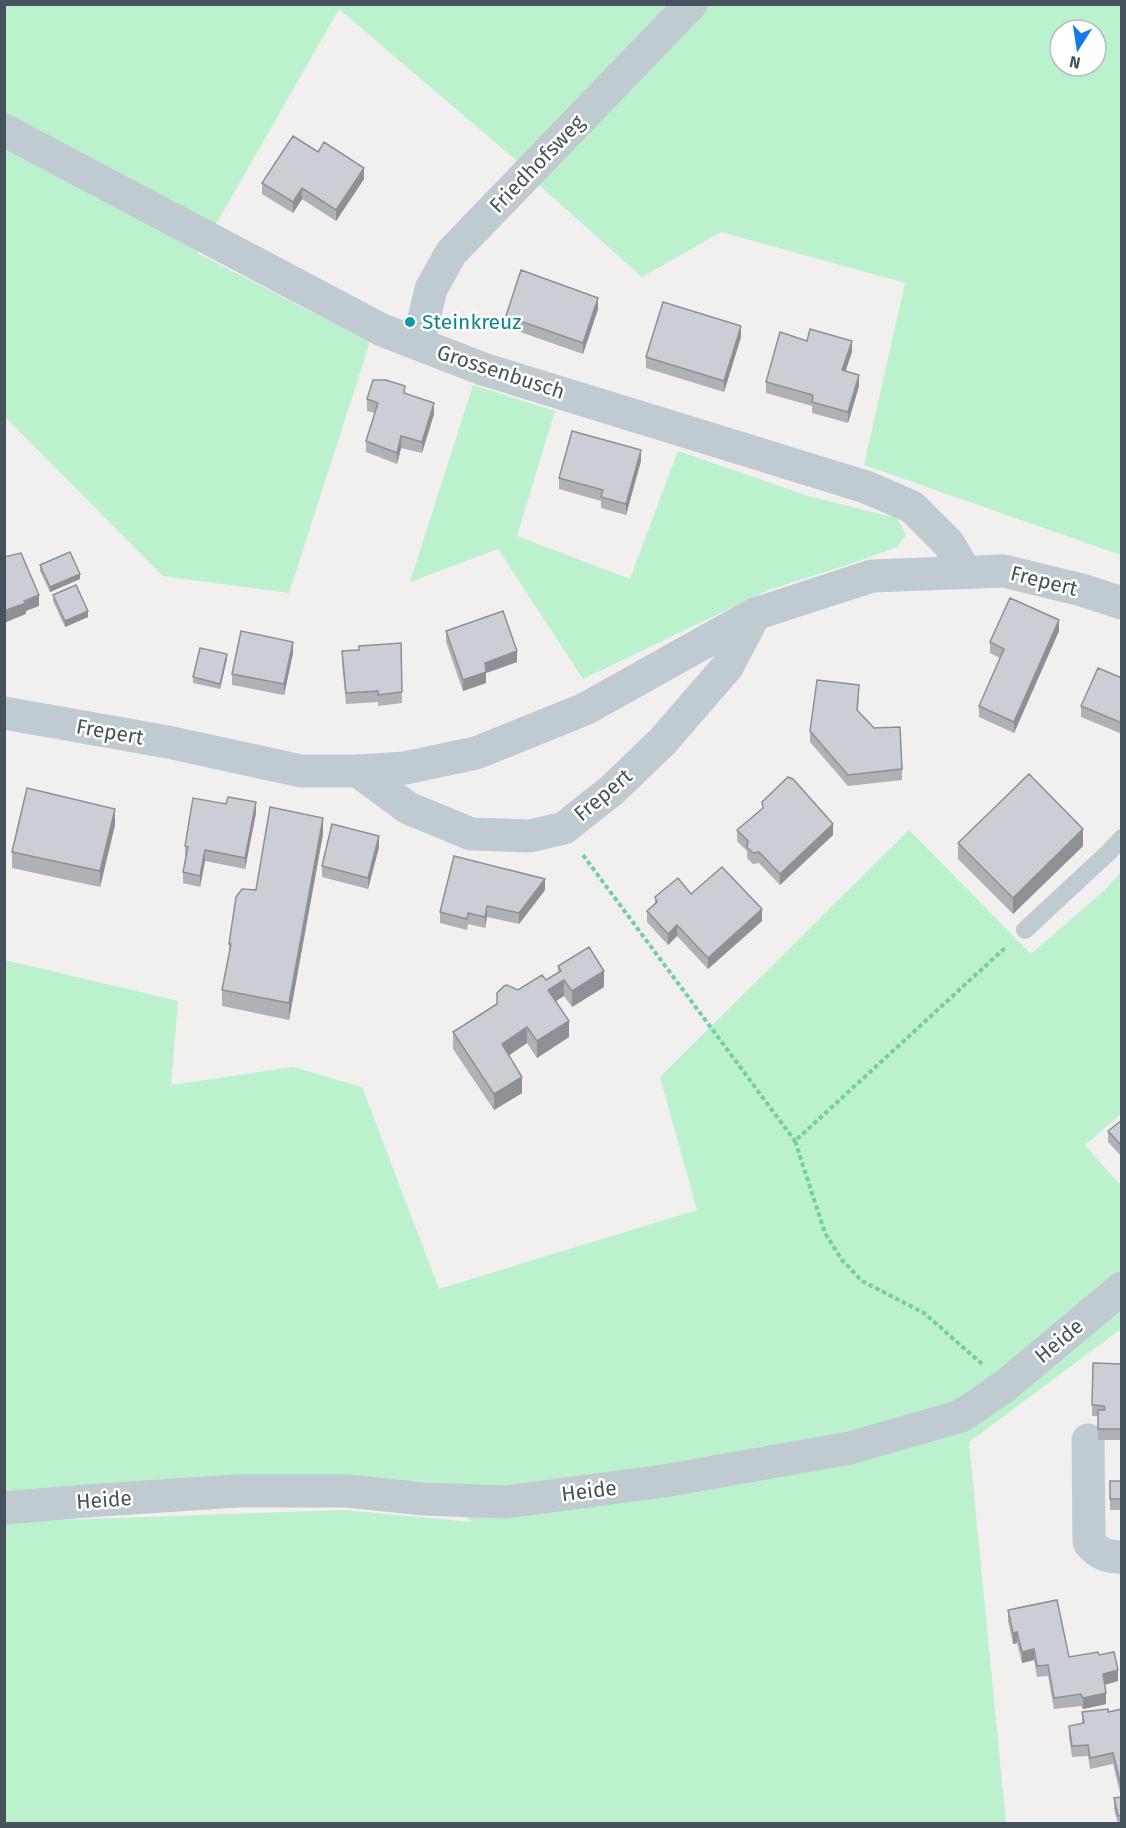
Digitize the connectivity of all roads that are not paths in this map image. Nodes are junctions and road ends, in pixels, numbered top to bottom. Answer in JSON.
{"nodes":[{"id":1,"x":691,"y":4,"type":"edge"},
{"id":2,"x":4,"y":130,"type":"edge"},
{"id":3,"x":418,"y":344,"type":"junction"},
{"id":4,"x":965,"y":572,"type":"junction"},
{"id":5,"x":1122,"y":603,"type":"edge"},
{"id":6,"x":755,"y":615,"type":"junction"},
{"id":7,"x":4,"y":713,"type":"edge"},
{"id":8,"x":358,"y":771,"type":"junction"},
{"id":9,"x":1122,"y":838,"type":"edge"},
{"id":10,"x":1025,"y":930,"type":"road end"},
{"id":11,"x":1122,"y":1288,"type":"edge"},
{"id":12,"x":1088,"y":1440,"type":"dead end"},
{"id":13,"x":4,"y":1508,"type":"edge"},
{"id":14,"x":1122,"y":1557,"type":"edge"}],
"edges":[{"from":1,"to":3,"type":"street","name":"Friedhofsweg"},
{"from":2,"to":3,"type":"street","name":"Grossenbusch"},
{"from":3,"to":4,"type":"street","name":"Grossenbusch"},
{"from":4,"to":5,"type":"street","name":"Frepert"},
{"from":4,"to":6,"type":"street","name":"Frepert"},
{"from":6,"to":8,"type":"street","name":"Frepert"},
{"from":6,"to":8,"type":"street","name":"Frepert"},
{"from":7,"to":8,"type":"street","name":"Frepert"},
{"from":9,"to":10,"type":"lane"},
{"from":11,"to":13,"type":"street","name":"Heide"},
{"from":12,"to":14,"type":"street"}]}
